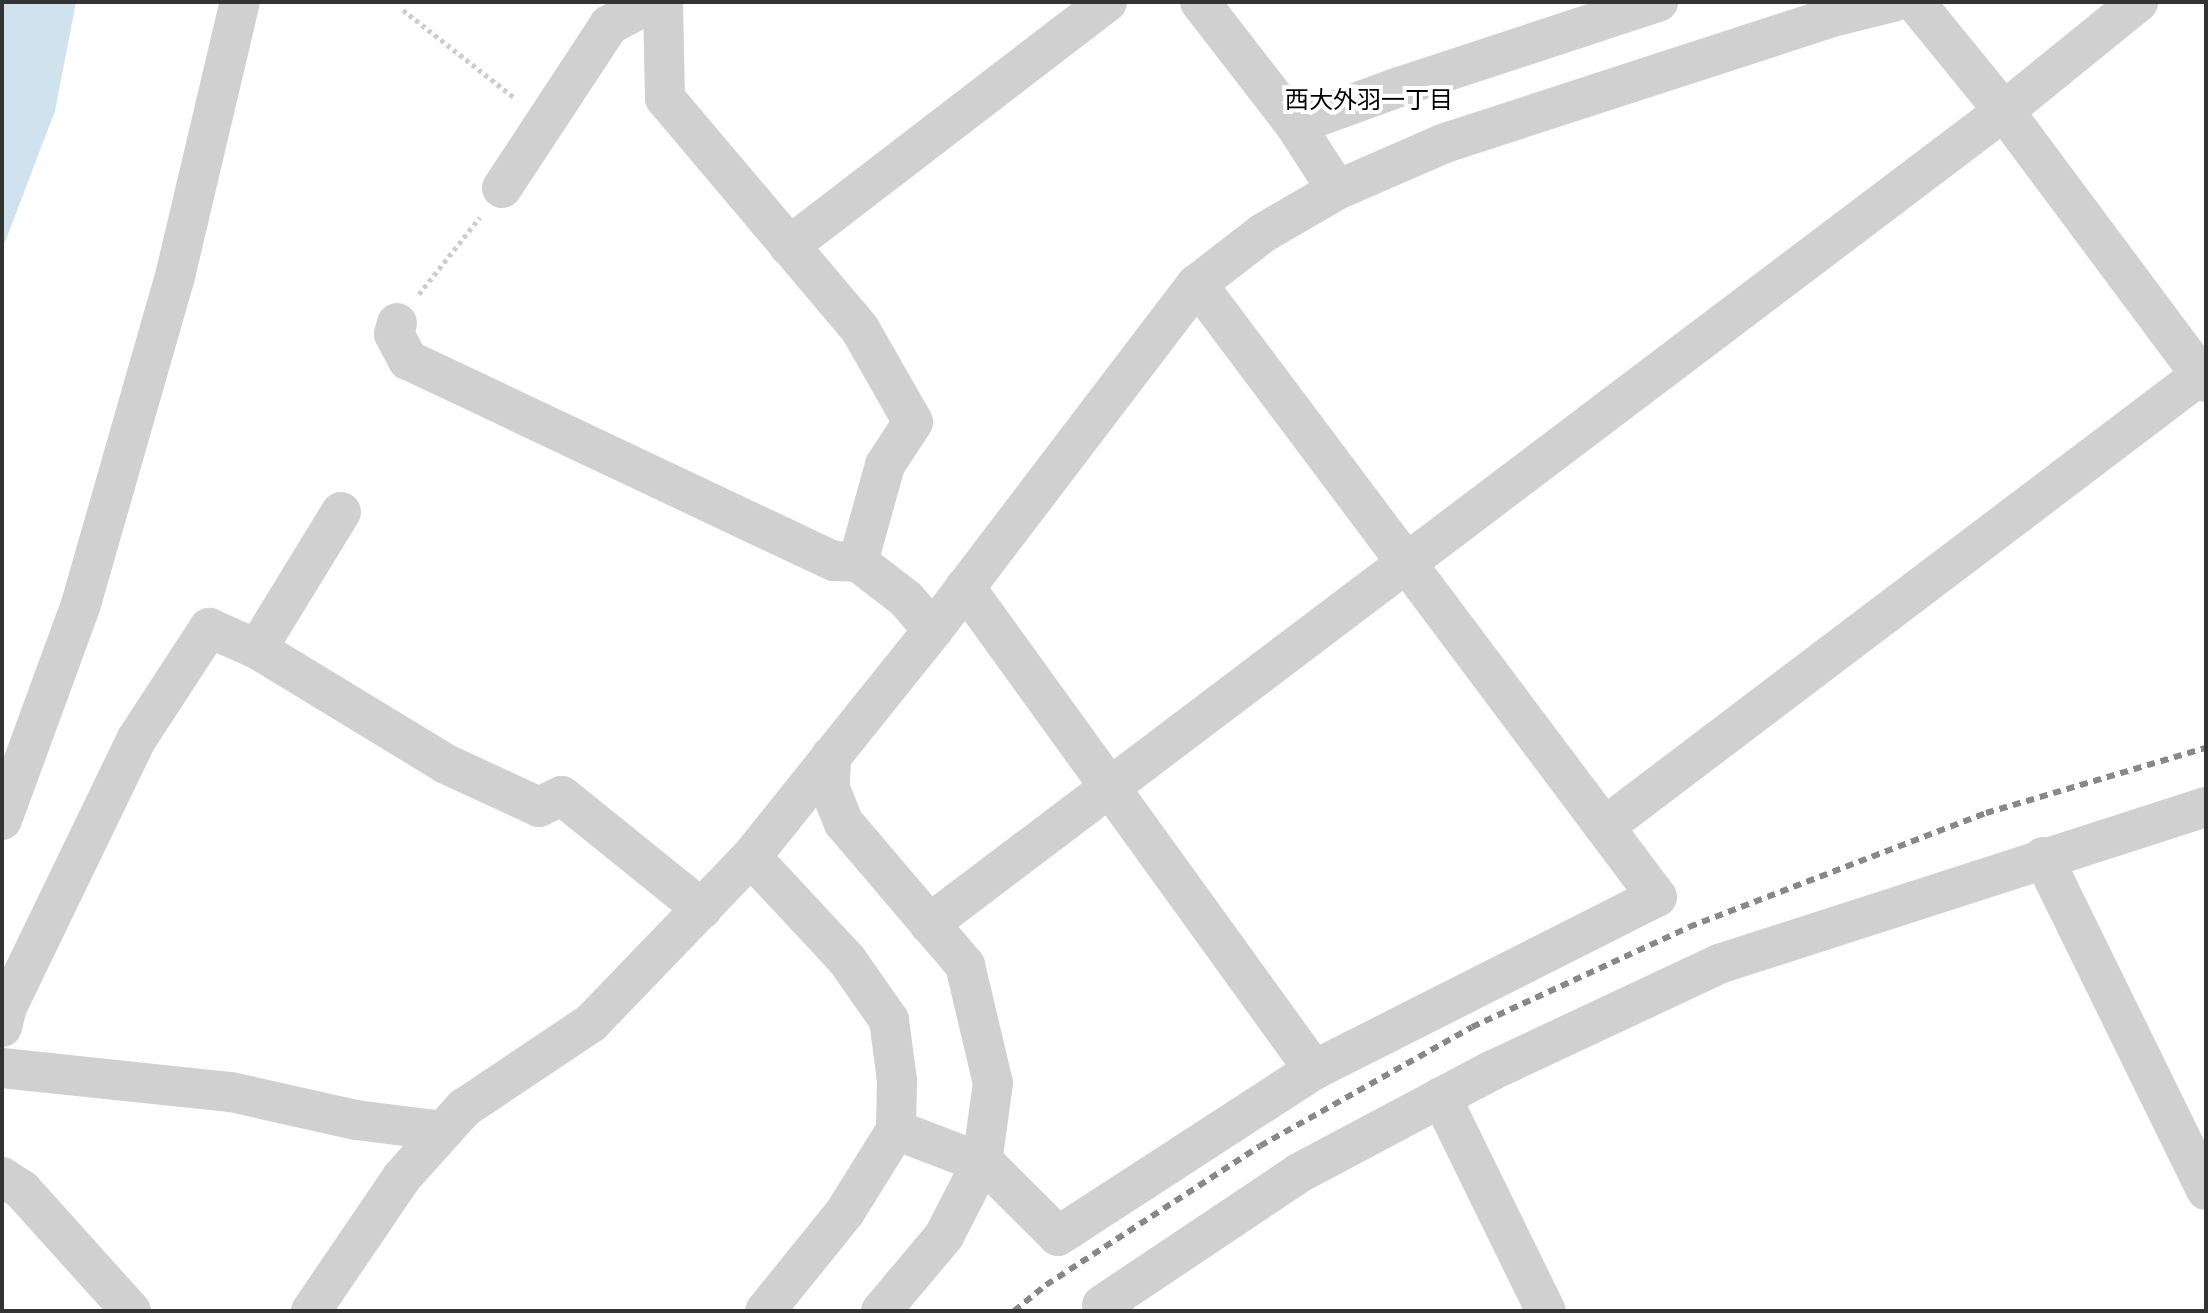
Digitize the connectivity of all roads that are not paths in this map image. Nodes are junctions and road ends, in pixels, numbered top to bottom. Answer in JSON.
{"nodes":[{"id":1,"x":240,"y":2,"type":"edge"},
{"id":2,"x":652,"y":2,"type":"edge"},
{"id":3,"x":663,"y":2,"type":"edge"},
{"id":4,"x":1107,"y":2,"type":"edge"},
{"id":5,"x":1200,"y":2,"type":"edge"},
{"id":6,"x":1658,"y":2,"type":"edge"},
{"id":7,"x":1893,"y":2,"type":"edge"},
{"id":8,"x":1915,"y":2,"type":"edge"},
{"id":9,"x":2138,"y":2,"type":"edge"},
{"id":10,"x":2004,"y":111,"type":"junction"},
{"id":11,"x":1295,"y":125,"type":"junction"},
{"id":12,"x":502,"y":188,"type":"road end"},
{"id":13,"x":1337,"y":190,"type":"junction"},
{"id":14,"x":789,"y":246,"type":"junction"},
{"id":15,"x":1197,"y":284,"type":"junction"},
{"id":16,"x":397,"y":323,"type":"road end"},
{"id":17,"x":2204,"y":376,"type":"edge"},
{"id":18,"x":341,"y":512,"type":"dead end"},
{"id":19,"x":858,"y":562,"type":"junction"},
{"id":20,"x":1406,"y":563,"type":"junction"},
{"id":21,"x":965,"y":587,"type":"junction"},
{"id":22,"x":933,"y":630,"type":"junction"},
{"id":23,"x":257,"y":649,"type":"junction"},
{"id":24,"x":831,"y":756,"type":"junction"},
{"id":25,"x":1108,"y":789,"type":"junction"},
{"id":26,"x":2206,"y":807,"type":"edge"},
{"id":27,"x":2,"y":820,"type":"edge"},
{"id":28,"x":1604,"y":827,"type":"junction"},
{"id":29,"x":751,"y":857,"type":"junction"},
{"id":30,"x":2043,"y":857,"type":"junction"},
{"id":31,"x":702,"y":909,"type":"junction"},
{"id":32,"x":929,"y":924,"type":"junction"},
{"id":33,"x":2,"y":1027,"type":"edge"},
{"id":34,"x":2,"y":1068,"type":"edge"},
{"id":35,"x":1314,"y":1070,"type":"junction"},
{"id":36,"x":1441,"y":1097,"type":"junction"},
{"id":37,"x":896,"y":1130,"type":"junction"},
{"id":38,"x":443,"y":1131,"type":"junction"},
{"id":39,"x":982,"y":1162,"type":"junction"},
{"id":40,"x":5,"y":1170,"type":"edge"},
{"id":41,"x":2206,"y":1190,"type":"edge"},
{"id":42,"x":1101,"y":1309,"type":"edge"},
{"id":43,"x":313,"y":1310,"type":"edge"},
{"id":44,"x":131,"y":1311,"type":"edge"},
{"id":45,"x":765,"y":1311,"type":"edge"},
{"id":46,"x":881,"y":1311,"type":"edge"},
{"id":47,"x":1546,"y":1311,"type":"edge"}],
"edges":[{"from":1,"to":27,"type":"street"},
{"from":2,"to":12,"type":"street"},
{"from":3,"to":14,"type":"street"},
{"from":4,"to":14,"type":"street"},
{"from":5,"to":11,"type":"street"},
{"from":6,"to":11,"type":"street"},
{"from":7,"to":13,"type":"street"},
{"from":8,"to":10,"type":"street"},
{"from":9,"to":10,"type":"street"},
{"from":10,"to":17,"type":"street"},
{"from":10,"to":20,"type":"street"},
{"from":11,"to":13,"type":"street"},
{"from":13,"to":15,"type":"street"},
{"from":14,"to":19,"type":"street"},
{"from":15,"to":20,"type":"street"},
{"from":15,"to":21,"type":"street"},
{"from":16,"to":19,"type":"street"},
{"from":17,"to":28,"type":"street"},
{"from":18,"to":23,"type":"street"},
{"from":19,"to":22,"type":"street"},
{"from":20,"to":25,"type":"street"},
{"from":20,"to":28,"type":"street"},
{"from":21,"to":22,"type":"street"},
{"from":21,"to":25,"type":"street"},
{"from":22,"to":24,"type":"street"},
{"from":23,"to":31,"type":"street"},
{"from":23,"to":33,"type":"street"},
{"from":24,"to":29,"type":"street"},
{"from":24,"to":32,"type":"street"},
{"from":25,"to":32,"type":"street"},
{"from":25,"to":35,"type":"street"},
{"from":26,"to":30,"type":"street"},
{"from":28,"to":35,"type":"street"},
{"from":29,"to":31,"type":"street"},
{"from":29,"to":37,"type":"street"},
{"from":30,"to":36,"type":"street"},
{"from":30,"to":41,"type":"street"},
{"from":31,"to":38,"type":"street"},
{"from":32,"to":39,"type":"street"},
{"from":34,"to":38,"type":"street"},
{"from":35,"to":39,"type":"street"},
{"from":36,"to":42,"type":"street"},
{"from":36,"to":47,"type":"street"},
{"from":37,"to":39,"type":"street"},
{"from":37,"to":45,"type":"street"},
{"from":38,"to":43,"type":"street"},
{"from":39,"to":46,"type":"street"},
{"from":40,"to":44,"type":"street"}]}
